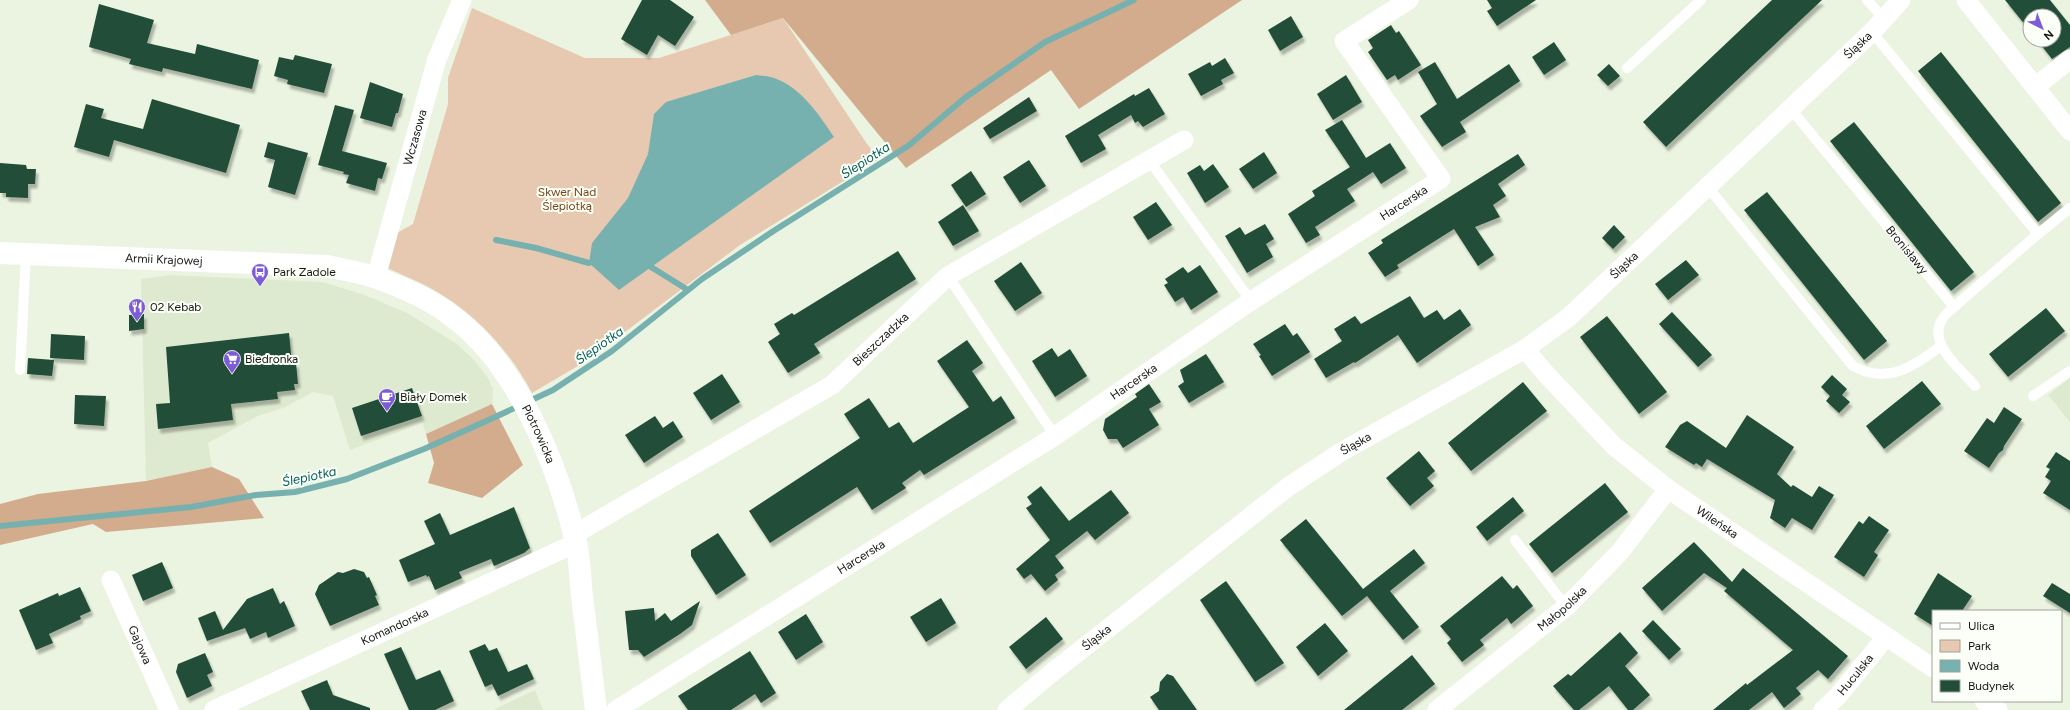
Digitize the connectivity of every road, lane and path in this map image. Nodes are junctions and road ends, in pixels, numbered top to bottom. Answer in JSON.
{"nodes":[{"id":1,"x":462,"y":0,"type":"edge"},
{"id":2,"x":1409,"y":0,"type":"edge"},
{"id":3,"x":1701,"y":0,"type":"edge"},
{"id":4,"x":1867,"y":0,"type":"edge"},
{"id":5,"x":1901,"y":0,"type":"edge"},
{"id":6,"x":1966,"y":0,"type":"edge"},
{"id":7,"x":1878,"y":25,"type":"junction"},
{"id":8,"x":2070,"y":59,"type":"edge"},
{"id":9,"x":1627,"y":68,"type":"dead end"},
{"id":10,"x":2035,"y":87,"type":"junction"},
{"id":11,"x":1790,"y":108,"type":"junction"},
{"id":12,"x":2070,"y":132,"type":"edge"},
{"id":13,"x":1184,"y":140,"type":"dead end"},
{"id":14,"x":1149,"y":160,"type":"junction"},
{"id":15,"x":1707,"y":186,"type":"junction"},
{"id":16,"x":2070,"y":208,"type":"edge"},
{"id":17,"x":2038,"y":234,"type":"junction"},
{"id":18,"x":0,"y":253,"type":"edge"},
{"id":19,"x":26,"y":254,"type":"junction"},
{"id":20,"x":327,"y":266,"type":"joint"},
{"id":21,"x":948,"y":276,"type":"junction"},
{"id":22,"x":376,"y":277,"type":"junction"},
{"id":23,"x":1251,"y":300,"type":"junction"},
{"id":24,"x":1954,"y":307,"type":"junction"},
{"id":25,"x":1941,"y":346,"type":"junction"},
{"id":26,"x":1525,"y":349,"type":"junction"},
{"id":27,"x":20,"y":370,"type":"dead end"},
{"id":28,"x":2070,"y":371,"type":"edge"},
{"id":29,"x":1975,"y":386,"type":"dead end"},
{"id":30,"x":2032,"y":396,"type":"dead end"},
{"id":31,"x":1055,"y":436,"type":"junction"},
{"id":32,"x":1668,"y":489,"type":"junction"},
{"id":33,"x":575,"y":539,"type":"junction"},
{"id":34,"x":1516,"y":540,"type":"dead end"},
{"id":35,"x":111,"y":580,"type":"dead end"},
{"id":36,"x":1567,"y":606,"type":"junction"},
{"id":37,"x":1886,"y":637,"type":"junction"},
{"id":38,"x":1932,"y":667,"type":"edge"},
{"id":39,"x":1986,"y":702,"type":"edge"},
{"id":40,"x":169,"y":710,"type":"edge"},
{"id":41,"x":214,"y":710,"type":"edge"},
{"id":42,"x":596,"y":710,"type":"edge"},
{"id":43,"x":616,"y":710,"type":"edge"},
{"id":44,"x":1007,"y":710,"type":"edge"},
{"id":45,"x":1437,"y":710,"type":"edge"},
{"id":46,"x":1823,"y":710,"type":"edge"},
{"id":47,"x":1998,"y":710,"type":"edge"}],
"edges":[{"from":1,"to":22,"type":"street","name":"Wczasowa"},
{"from":2,"to":23,"type":"street","name":"Harcerska"},
{"from":3,"to":9,"type":"lane"},
{"from":4,"to":7,"type":"lane"},
{"from":5,"to":7,"type":"street","name":"Śląska"},
{"from":6,"to":10,"type":"street"},
{"from":7,"to":11,"type":"street","name":"Śląska"},
{"from":7,"to":17,"type":"lane"},
{"from":8,"to":10,"type":"street"},
{"from":10,"to":12,"type":"street"},
{"from":11,"to":15,"type":"street","name":"Śląska"},
{"from":11,"to":24,"type":"lane","name":"Bronisławy"},
{"from":13,"to":14,"type":"street","name":"Bieszczadzka"},
{"from":14,"to":21,"type":"street","name":"Bieszczadzka"},
{"from":14,"to":23,"type":"lane"},
{"from":15,"to":25,"type":"lane"},
{"from":15,"to":26,"type":"street","name":"Śląska"},
{"from":16,"to":17,"type":"lane"},
{"from":17,"to":24,"type":"lane"},
{"from":18,"to":19,"type":"street","name":"Armii Krajowej"},
{"from":19,"to":20,"type":"street","name":"Armii Krajowej"},
{"from":19,"to":27,"type":"lane"},
{"from":20,"to":22,"type":"street","name":"Piotrowicka"},
{"from":21,"to":31,"type":"lane"},
{"from":21,"to":33,"type":"street","name":"Bieszczadzka"},
{"from":22,"to":33,"type":"street","name":"Piotrowicka"},
{"from":23,"to":31,"type":"street","name":"Harcerska"},
{"from":24,"to":25,"type":"lane"},
{"from":25,"to":29,"type":"lane"},
{"from":26,"to":32,"type":"street","name":"Wileńska"},
{"from":26,"to":44,"type":"street","name":"Śląska"},
{"from":28,"to":30,"type":"lane"},
{"from":31,"to":43,"type":"street","name":"Harcerska"},
{"from":32,"to":36,"type":"street","name":"Małopolska"},
{"from":32,"to":37,"type":"street","name":"Wileńska"},
{"from":33,"to":41,"type":"street","name":"Komandorska"},
{"from":33,"to":42,"type":"street","name":"Piotrowicka"},
{"from":34,"to":36,"type":"lane"},
{"from":35,"to":40,"type":"street","name":"Gajowa"},
{"from":36,"to":45,"type":"street","name":"Małopolska"},
{"from":37,"to":38,"type":"street","name":"Wileńska"},
{"from":37,"to":46,"type":"street","name":"Huculska"},
{"from":39,"to":47,"type":"street"}]}
